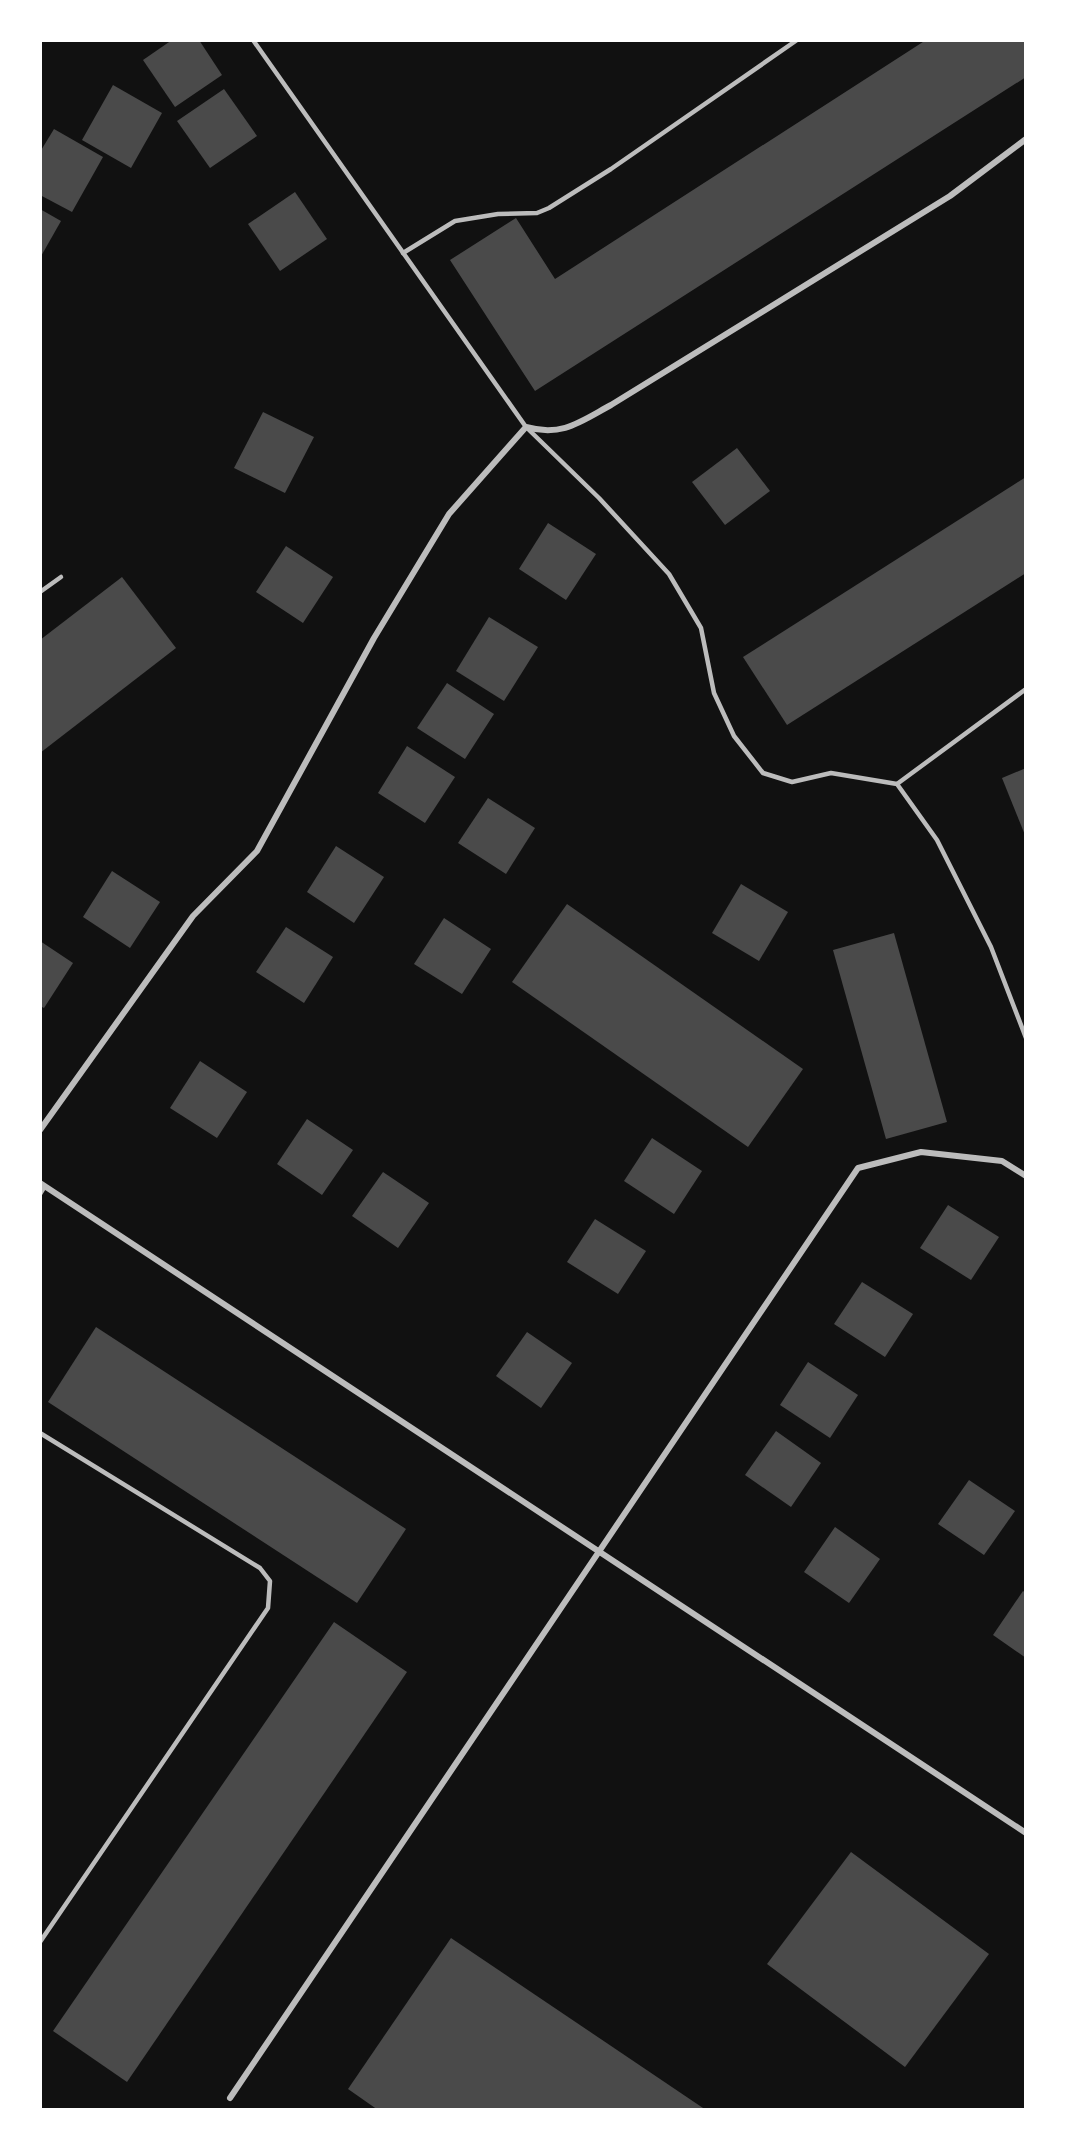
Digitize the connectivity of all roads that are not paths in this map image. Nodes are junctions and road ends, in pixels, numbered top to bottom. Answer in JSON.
{"nodes":[{"id":1,"x":253,"y":40,"type":"edge"},
{"id":2,"x":797,"y":40,"type":"edge"},
{"id":3,"x":1026,"y":139,"type":"edge"},
{"id":4,"x":403,"y":253,"type":"junction"},
{"id":5,"x":526,"y":427,"type":"junction"},
{"id":6,"x":61,"y":577,"type":"dead end"},
{"id":7,"x":40,"y":592,"type":"edge"},
{"id":8,"x":1026,"y":689,"type":"edge"},
{"id":9,"x":897,"y":784,"type":"junction"},
{"id":10,"x":1026,"y":1038,"type":"edge"},
{"id":11,"x":40,"y":1130,"type":"edge"},
{"id":12,"x":1026,"y":1176,"type":"edge"},
{"id":13,"x":43,"y":1184,"type":"edge"},
{"id":14,"x":40,"y":1194,"type":"edge"},
{"id":15,"x":40,"y":1433,"type":"edge"},
{"id":16,"x":601,"y":1551,"type":"junction"},
{"id":17,"x":1026,"y":1833,"type":"edge"},
{"id":18,"x":40,"y":1942,"type":"edge"},
{"id":19,"x":230,"y":2098,"type":"dead end"}],
"edges":[{"from":1,"to":4,"type":"lane"},
{"from":2,"to":4,"type":"lane"},
{"from":3,"to":5,"type":"street"},
{"from":4,"to":5,"type":"lane"},
{"from":5,"to":9,"type":"lane"},
{"from":5,"to":11,"type":"street"},
{"from":6,"to":7,"type":"lane"},
{"from":8,"to":9,"type":"lane"},
{"from":9,"to":10,"type":"lane"},
{"from":12,"to":16,"type":"street"},
{"from":13,"to":14,"type":"lane"},
{"from":13,"to":16,"type":"street"},
{"from":15,"to":18,"type":"lane"},
{"from":16,"to":17,"type":"street"},
{"from":16,"to":19,"type":"street"}]}
